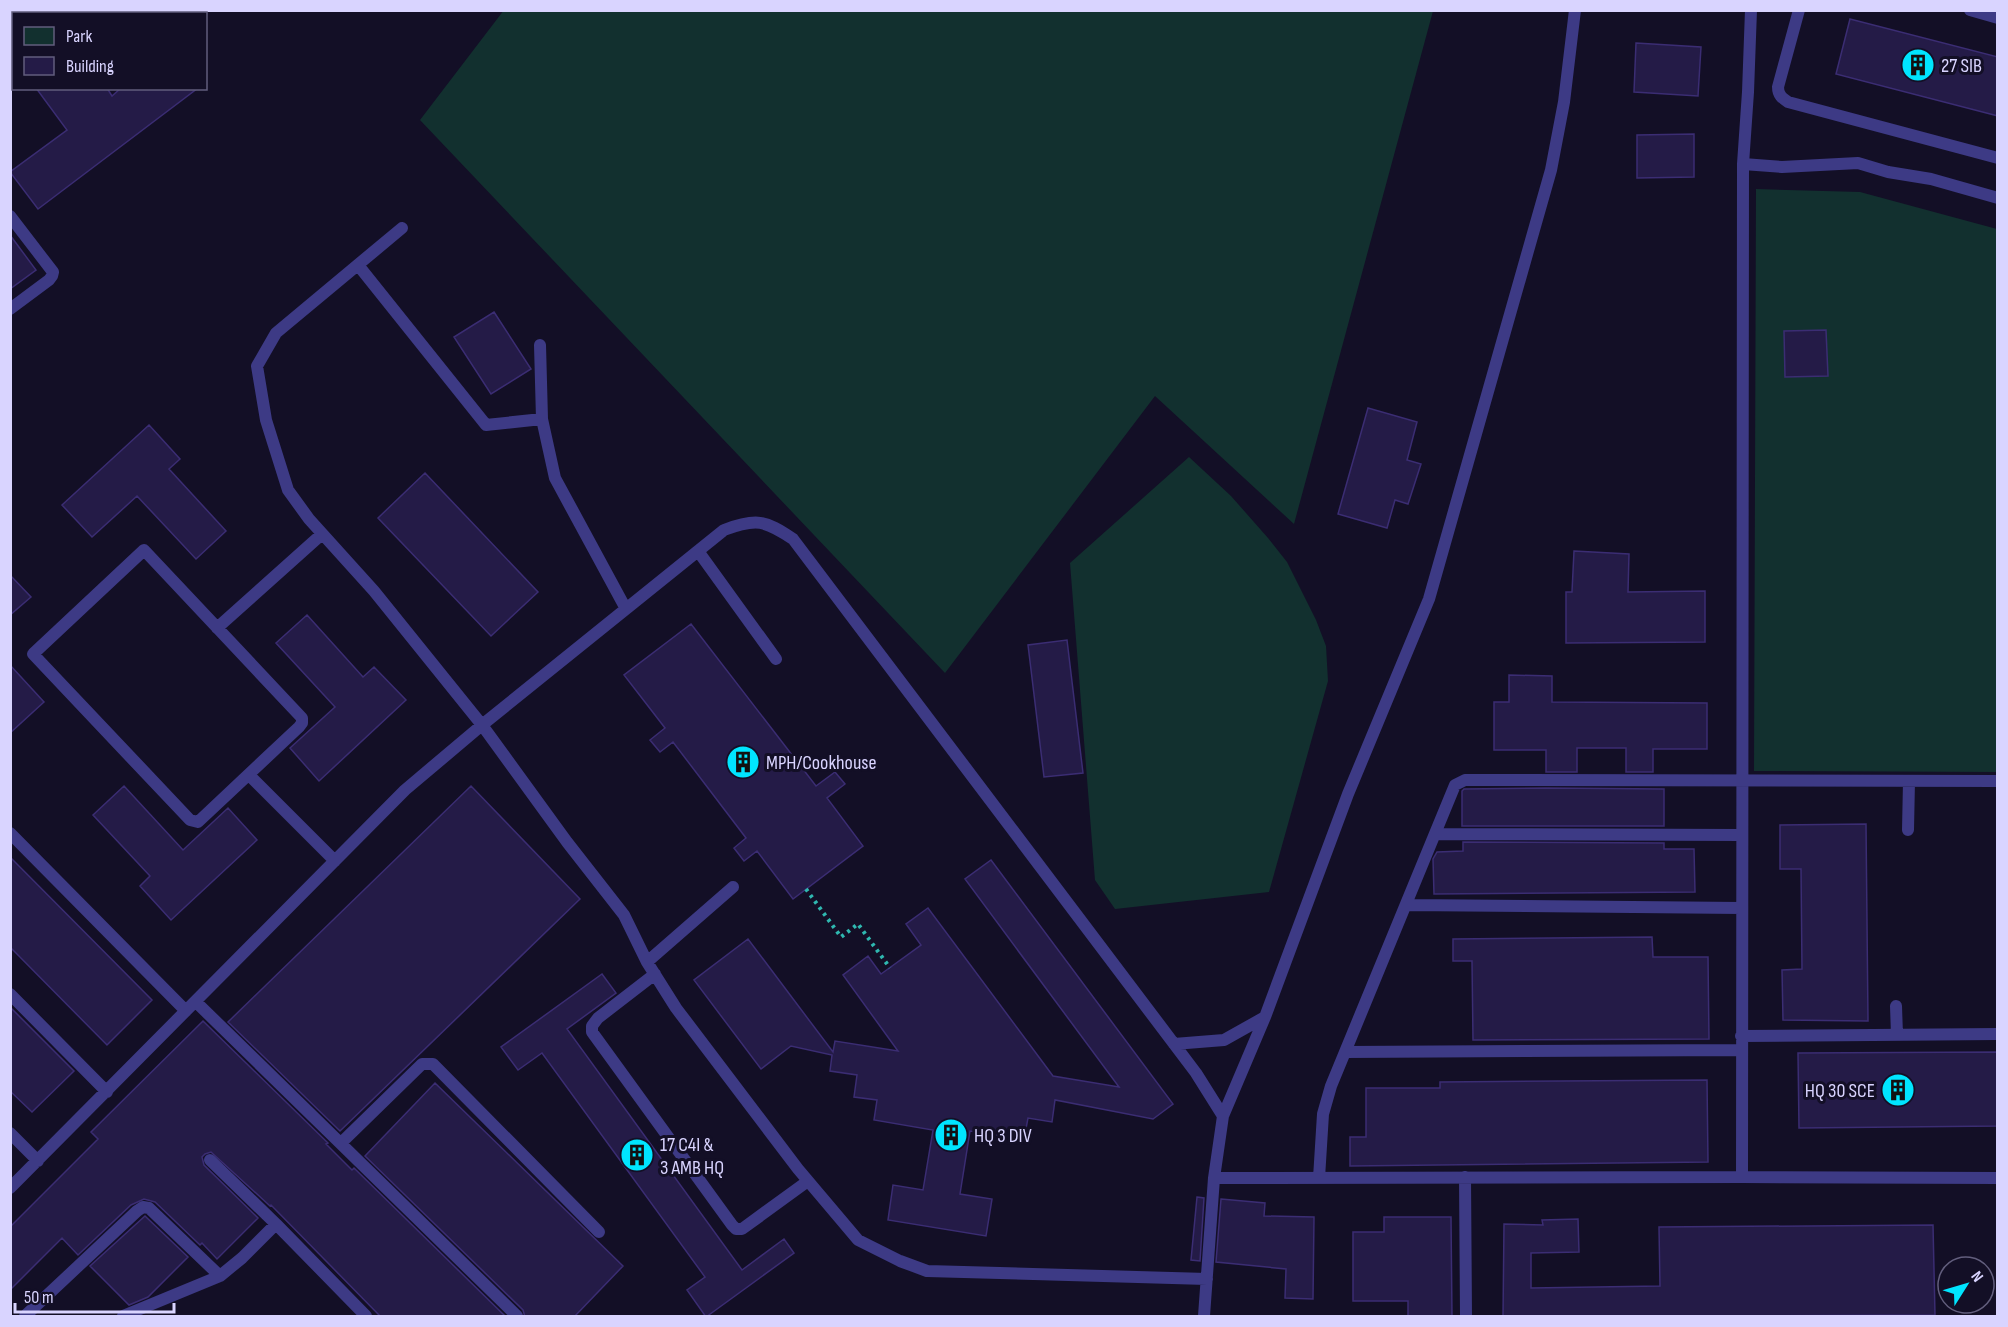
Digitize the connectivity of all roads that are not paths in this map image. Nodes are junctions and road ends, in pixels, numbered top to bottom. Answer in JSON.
{"nodes":[{"id":1,"x":1575,"y":10,"type":"edge"},
{"id":2,"x":1750,"y":10,"type":"edge"},
{"id":3,"x":1799,"y":10,"type":"edge"},
{"id":4,"x":1970,"y":10,"type":"edge"},
{"id":5,"x":1998,"y":18,"type":"edge"},
{"id":6,"x":1998,"y":158,"type":"edge"},
{"id":7,"x":1743,"y":164,"type":"junction"},
{"id":8,"x":1998,"y":198,"type":"edge"},
{"id":9,"x":10,"y":216,"type":"edge"},
{"id":10,"x":402,"y":228,"type":"dead end"},
{"id":11,"x":358,"y":265,"type":"junction"},
{"id":12,"x":10,"y":309,"type":"edge"},
{"id":13,"x":540,"y":345,"type":"dead end"},
{"id":14,"x":542,"y":419,"type":"junction"},
{"id":15,"x":322,"y":534,"type":"junction"},
{"id":16,"x":698,"y":551,"type":"junction"},
{"id":17,"x":626,"y":609,"type":"junction"},
{"id":18,"x":217,"y":628,"type":"junction"},
{"id":19,"x":776,"y":659,"type":"dead end"},
{"id":20,"x":482,"y":725,"type":"junction"},
{"id":21,"x":249,"y":775,"type":"junction"},
{"id":22,"x":1742,"y":780,"type":"junction"},
{"id":23,"x":1909,"y":781,"type":"junction"},
{"id":24,"x":1998,"y":781,"type":"edge"},
{"id":25,"x":1908,"y":830,"type":"dead end"},
{"id":26,"x":10,"y":834,"type":"edge"},
{"id":27,"x":1436,"y":834,"type":"junction"},
{"id":28,"x":1742,"y":835,"type":"junction"},
{"id":29,"x":335,"y":861,"type":"junction"},
{"id":30,"x":733,"y":887,"type":"dead end"},
{"id":31,"x":1406,"y":905,"type":"junction"},
{"id":32,"x":1742,"y":909,"type":"junction"},
{"id":33,"x":647,"y":962,"type":"junction"},
{"id":34,"x":655,"y":974,"type":"junction"},
{"id":35,"x":10,"y":994,"type":"edge"},
{"id":36,"x":196,"y":1002,"type":"junction"},
{"id":37,"x":1896,"y":1006,"type":"dead end"},
{"id":38,"x":186,"y":1011,"type":"junction"},
{"id":39,"x":1264,"y":1017,"type":"junction"},
{"id":40,"x":1998,"y":1034,"type":"edge"},
{"id":41,"x":1897,"y":1035,"type":"junction"},
{"id":42,"x":1741,"y":1036,"type":"junction"},
{"id":43,"x":1174,"y":1044,"type":"junction"},
{"id":44,"x":1742,"y":1050,"type":"junction"},
{"id":45,"x":1345,"y":1052,"type":"junction"},
{"id":46,"x":107,"y":1092,"type":"junction"},
{"id":47,"x":1222,"y":1116,"type":"junction"},
{"id":48,"x":10,"y":1133,"type":"edge"},
{"id":49,"x":341,"y":1143,"type":"junction"},
{"id":50,"x":210,"y":1160,"type":"dead end"},
{"id":51,"x":38,"y":1161,"type":"junction"},
{"id":52,"x":1465,"y":1177,"type":"junction"},
{"id":53,"x":1742,"y":1177,"type":"junction"},
{"id":54,"x":1214,"y":1178,"type":"junction"},
{"id":55,"x":1319,"y":1178,"type":"junction"},
{"id":56,"x":1998,"y":1178,"type":"edge"},
{"id":57,"x":808,"y":1181,"type":"junction"},
{"id":58,"x":10,"y":1188,"type":"edge"},
{"id":59,"x":276,"y":1224,"type":"junction"},
{"id":60,"x":599,"y":1232,"type":"dead end"},
{"id":61,"x":220,"y":1276,"type":"junction"},
{"id":62,"x":1207,"y":1279,"type":"junction"},
{"id":63,"x":25,"y":1317,"type":"edge"},
{"id":64,"x":123,"y":1317,"type":"edge"},
{"id":65,"x":366,"y":1317,"type":"edge"},
{"id":66,"x":517,"y":1317,"type":"edge"},
{"id":67,"x":1204,"y":1317,"type":"edge"},
{"id":68,"x":1466,"y":1317,"type":"edge"}],
"edges":[{"from":1,"to":39,"type":"lane"},
{"from":2,"to":7,"type":"lane"},
{"from":3,"to":6,"type":"lane"},
{"from":4,"to":5,"type":"lane"},
{"from":7,"to":8,"type":"lane"},
{"from":7,"to":22,"type":"lane"},
{"from":9,"to":12,"type":"lane"},
{"from":10,"to":11,"type":"lane"},
{"from":11,"to":14,"type":"lane"},
{"from":11,"to":15,"type":"lane"},
{"from":13,"to":14,"type":"lane"},
{"from":14,"to":17,"type":"lane"},
{"from":15,"to":18,"type":"lane"},
{"from":15,"to":20,"type":"lane"},
{"from":16,"to":17,"type":"lane"},
{"from":16,"to":19,"type":"lane"},
{"from":16,"to":43,"type":"lane"},
{"from":17,"to":20,"type":"lane"},
{"from":18,"to":21,"type":"lane"},
{"from":18,"to":21,"type":"lane"},
{"from":20,"to":29,"type":"lane"},
{"from":20,"to":33,"type":"lane"},
{"from":21,"to":29,"type":"lane"},
{"from":22,"to":23,"type":"lane"},
{"from":22,"to":27,"type":"lane"},
{"from":22,"to":28,"type":"lane"},
{"from":23,"to":24,"type":"lane"},
{"from":23,"to":25,"type":"lane"},
{"from":26,"to":38,"type":"lane"},
{"from":27,"to":28,"type":"lane"},
{"from":27,"to":31,"type":"lane"},
{"from":28,"to":32,"type":"lane"},
{"from":29,"to":36,"type":"lane"},
{"from":30,"to":33,"type":"lane"},
{"from":31,"to":32,"type":"lane"},
{"from":31,"to":45,"type":"lane"},
{"from":32,"to":42,"type":"lane"},
{"from":33,"to":34,"type":"lane"},
{"from":34,"to":57,"type":"lane"},
{"from":34,"to":57,"type":"lane"},
{"from":35,"to":46,"type":"lane"},
{"from":36,"to":38,"type":"lane"},
{"from":36,"to":49,"type":"lane"},
{"from":37,"to":41,"type":"lane"},
{"from":38,"to":46,"type":"lane"},
{"from":39,"to":43,"type":"lane"},
{"from":39,"to":47,"type":"lane"},
{"from":40,"to":41,"type":"lane"},
{"from":41,"to":42,"type":"lane"},
{"from":42,"to":44,"type":"lane"},
{"from":43,"to":47,"type":"lane"},
{"from":44,"to":45,"type":"lane"},
{"from":44,"to":53,"type":"lane"},
{"from":45,"to":55,"type":"lane"},
{"from":46,"to":51,"type":"lane"},
{"from":47,"to":54,"type":"lane"},
{"from":48,"to":51,"type":"lane"},
{"from":49,"to":60,"type":"lane"},
{"from":49,"to":66,"type":"lane"},
{"from":50,"to":59,"type":"lane"},
{"from":51,"to":58,"type":"lane"},
{"from":52,"to":53,"type":"lane"},
{"from":52,"to":55,"type":"lane"},
{"from":52,"to":68,"type":"lane"},
{"from":53,"to":56,"type":"lane"},
{"from":54,"to":55,"type":"lane"},
{"from":54,"to":62,"type":"lane"},
{"from":57,"to":62,"type":"lane"},
{"from":59,"to":61,"type":"lane"},
{"from":59,"to":65,"type":"lane"},
{"from":61,"to":63,"type":"lane"},
{"from":61,"to":64,"type":"lane"},
{"from":62,"to":67,"type":"lane"}]}
